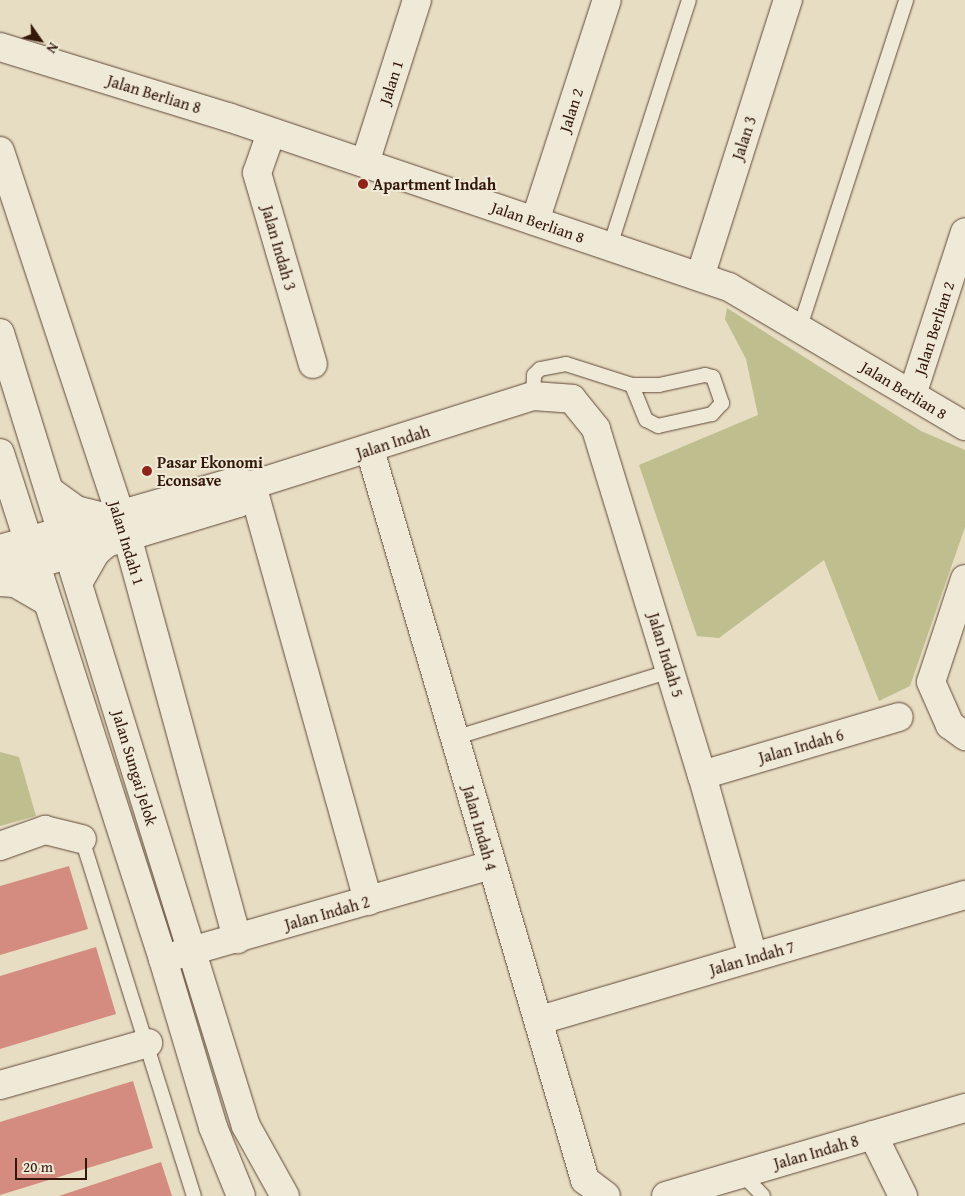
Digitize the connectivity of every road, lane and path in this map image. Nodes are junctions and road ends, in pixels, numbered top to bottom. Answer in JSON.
{"nodes":[{"id":1,"x":418,"y":0,"type":"edge"},
{"id":2,"x":606,"y":0,"type":"edge"},
{"id":3,"x":689,"y":0,"type":"edge"},
{"id":4,"x":788,"y":0,"type":"edge"},
{"id":5,"x":906,"y":0,"type":"edge"},
{"id":6,"x":0,"y":46,"type":"edge"},
{"id":7,"x":271,"y":133,"type":"junction"},
{"id":8,"x":0,"y":151,"type":"edge"},
{"id":9,"x":365,"y":163,"type":"junction"},
{"id":10,"x":535,"y":221,"type":"junction"},
{"id":11,"x":965,"y":232,"type":"edge"},
{"id":12,"x":610,"y":246,"type":"junction"},
{"id":13,"x":700,"y":277,"type":"junction"},
{"id":14,"x":800,"y":327,"type":"junction"},
{"id":15,"x":0,"y":333,"type":"edge"},
{"id":16,"x":313,"y":364,"type":"dead end"},
{"id":17,"x":632,"y":384,"type":"junction"},
{"id":18,"x":912,"y":395,"type":"junction"},
{"id":19,"x":533,"y":396,"type":"junction"},
{"id":20,"x":965,"y":426,"type":"edge"},
{"id":21,"x":370,"y":450,"type":"junction"},
{"id":22,"x":0,"y":453,"type":"edge"},
{"id":23,"x":252,"y":485,"type":"junction"},
{"id":24,"x":50,"y":491,"type":"junction"},
{"id":25,"x":13,"y":493,"type":"junction"},
{"id":26,"x":0,"y":526,"type":"edge"},
{"id":27,"x":114,"y":527,"type":"junction"},
{"id":28,"x":65,"y":542,"type":"junction"},
{"id":29,"x":0,"y":549,"type":"edge"},
{"id":30,"x":31,"y":552,"type":"junction"},
{"id":31,"x":0,"y":575,"type":"edge"},
{"id":32,"x":965,"y":579,"type":"edge"},
{"id":33,"x":0,"y":582,"type":"edge"},
{"id":34,"x":78,"y":583,"type":"junction"},
{"id":35,"x":46,"y":601,"type":"junction"},
{"id":36,"x":670,"y":671,"type":"junction"},
{"id":37,"x":899,"y":718,"type":"dead end"},
{"id":38,"x":965,"y":736,"type":"edge"},
{"id":39,"x":454,"y":738,"type":"junction"},
{"id":40,"x":702,"y":775,"type":"junction"},
{"id":41,"x":82,"y":839,"type":"joint"},
{"id":42,"x":0,"y":846,"type":"edge"},
{"id":43,"x":490,"y":865,"type":"junction"},
{"id":44,"x":965,"y":895,"type":"edge"},
{"id":45,"x":368,"y":900,"type":"junction"},
{"id":46,"x":237,"y":939,"type":"junction"},
{"id":47,"x":192,"y":951,"type":"junction"},
{"id":48,"x":753,"y":957,"type":"junction"},
{"id":49,"x":163,"y":959,"type":"junction"},
{"id":50,"x":540,"y":1020,"type":"junction"},
{"id":51,"x":148,"y":1043,"type":"junction"},
{"id":52,"x":0,"y":1085,"type":"edge"},
{"id":53,"x":965,"y":1108,"type":"edge"},
{"id":54,"x":873,"y":1136,"type":"junction"},
{"id":55,"x":742,"y":1174,"type":"junction"},
{"id":56,"x":194,"y":1196,"type":"edge"},
{"id":57,"x":241,"y":1196,"type":"edge"},
{"id":58,"x":285,"y":1196,"type":"edge"},
{"id":59,"x":606,"y":1196,"type":"edge"},
{"id":60,"x":666,"y":1196,"type":"edge"},
{"id":61,"x":763,"y":1196,"type":"edge"},
{"id":62,"x":903,"y":1196,"type":"edge"}],
"edges":[{"from":1,"to":9,"type":"street","name":"Jalan 1"},
{"from":2,"to":10,"type":"street","name":"Jalan 2"},
{"from":3,"to":12,"type":"lane"},
{"from":4,"to":13,"type":"street","name":"Jalan 3"},
{"from":5,"to":14,"type":"lane"},
{"from":6,"to":7,"type":"street","name":"Jalan Berlian 8"},
{"from":7,"to":9,"type":"street","name":"Jalan Berlian 8"},
{"from":7,"to":16,"type":"street","name":"Jalan Indah 3"},
{"from":8,"to":27,"type":"street","name":"Jalan Indah 1"},
{"from":9,"to":10,"type":"street","name":"Jalan Berlian 8"},
{"from":10,"to":12,"type":"street","name":"Jalan Berlian 8"},
{"from":11,"to":18,"type":"street","name":"Jalan Berlian 2"},
{"from":12,"to":13,"type":"street","name":"Jalan Berlian 8"},
{"from":13,"to":14,"type":"street","name":"Jalan Berlian 8"},
{"from":14,"to":18,"type":"street","name":"Jalan Berlian 8"},
{"from":15,"to":24,"type":"street","name":"Jalan Sungai Jelok"},
{"from":17,"to":17,"type":"lane"},
{"from":17,"to":19,"type":"lane"},
{"from":18,"to":20,"type":"street","name":"Jalan Berlian 8"},
{"from":19,"to":21,"type":"street","name":"Jalan Indah"},
{"from":19,"to":36,"type":"street","name":"Jalan Indah 5"},
{"from":21,"to":23,"type":"street","name":"Jalan Indah"},
{"from":21,"to":39,"type":"street","name":"Jalan Indah 4"},
{"from":22,"to":25,"type":"street","name":"Jalan Sungai Jelok"},
{"from":23,"to":27,"type":"street"},
{"from":23,"to":45,"type":"street"},
{"from":24,"to":27,"type":"street"},
{"from":24,"to":28,"type":"street","name":"Jalan Sungai Jelok"},
{"from":25,"to":26,"type":"street"},
{"from":25,"to":30,"type":"street","name":"Jalan Sungai Jelok"},
{"from":27,"to":28,"type":"street"},
{"from":27,"to":34,"type":"street"},
{"from":27,"to":46,"type":"street","name":"Jalan Indah 1"},
{"from":28,"to":30,"type":"street"},
{"from":28,"to":34,"type":"street","name":"Jalan Sungai Jelok"},
{"from":29,"to":30,"type":"street"},
{"from":30,"to":31,"type":"street"},
{"from":30,"to":35,"type":"street","name":"Jalan Sungai Jelok"},
{"from":32,"to":38,"type":"street"},
{"from":33,"to":35,"type":"street"},
{"from":34,"to":47,"type":"street","name":"Jalan Sungai Jelok"},
{"from":35,"to":49,"type":"street","name":"Jalan Sungai Jelok"},
{"from":36,"to":39,"type":"lane"},
{"from":36,"to":40,"type":"street","name":"Jalan Indah 5"},
{"from":37,"to":40,"type":"street","name":"Jalan Indah 6"},
{"from":39,"to":43,"type":"street","name":"Jalan Indah 4"},
{"from":40,"to":48,"type":"street","name":"Jalan Indah 5"},
{"from":41,"to":42,"type":"street"},
{"from":41,"to":51,"type":"lane"},
{"from":43,"to":45,"type":"street","name":"Jalan Indah 2"},
{"from":43,"to":50,"type":"street","name":"Jalan Indah 4"},
{"from":44,"to":48,"type":"street","name":"Jalan Indah 7"},
{"from":45,"to":46,"type":"street","name":"Jalan Indah 2"},
{"from":46,"to":47,"type":"street","name":"Jalan Indah 2"},
{"from":47,"to":49,"type":"street","name":"Jalan Indah 2"},
{"from":47,"to":58,"type":"street","name":"Jalan Sungai Jelok"},
{"from":48,"to":50,"type":"street","name":"Jalan Indah 7"},
{"from":49,"to":57,"type":"street","name":"Jalan Sungai Jelok"},
{"from":50,"to":59,"type":"street","name":"Jalan Indah 4"},
{"from":51,"to":52,"type":"street"},
{"from":51,"to":56,"type":"lane"},
{"from":53,"to":54,"type":"street","name":"Jalan Indah 8"},
{"from":54,"to":55,"type":"street","name":"Jalan Indah 8"},
{"from":54,"to":62,"type":"street"},
{"from":55,"to":60,"type":"street","name":"Jalan Indah 8"},
{"from":55,"to":61,"type":"lane"}]}
